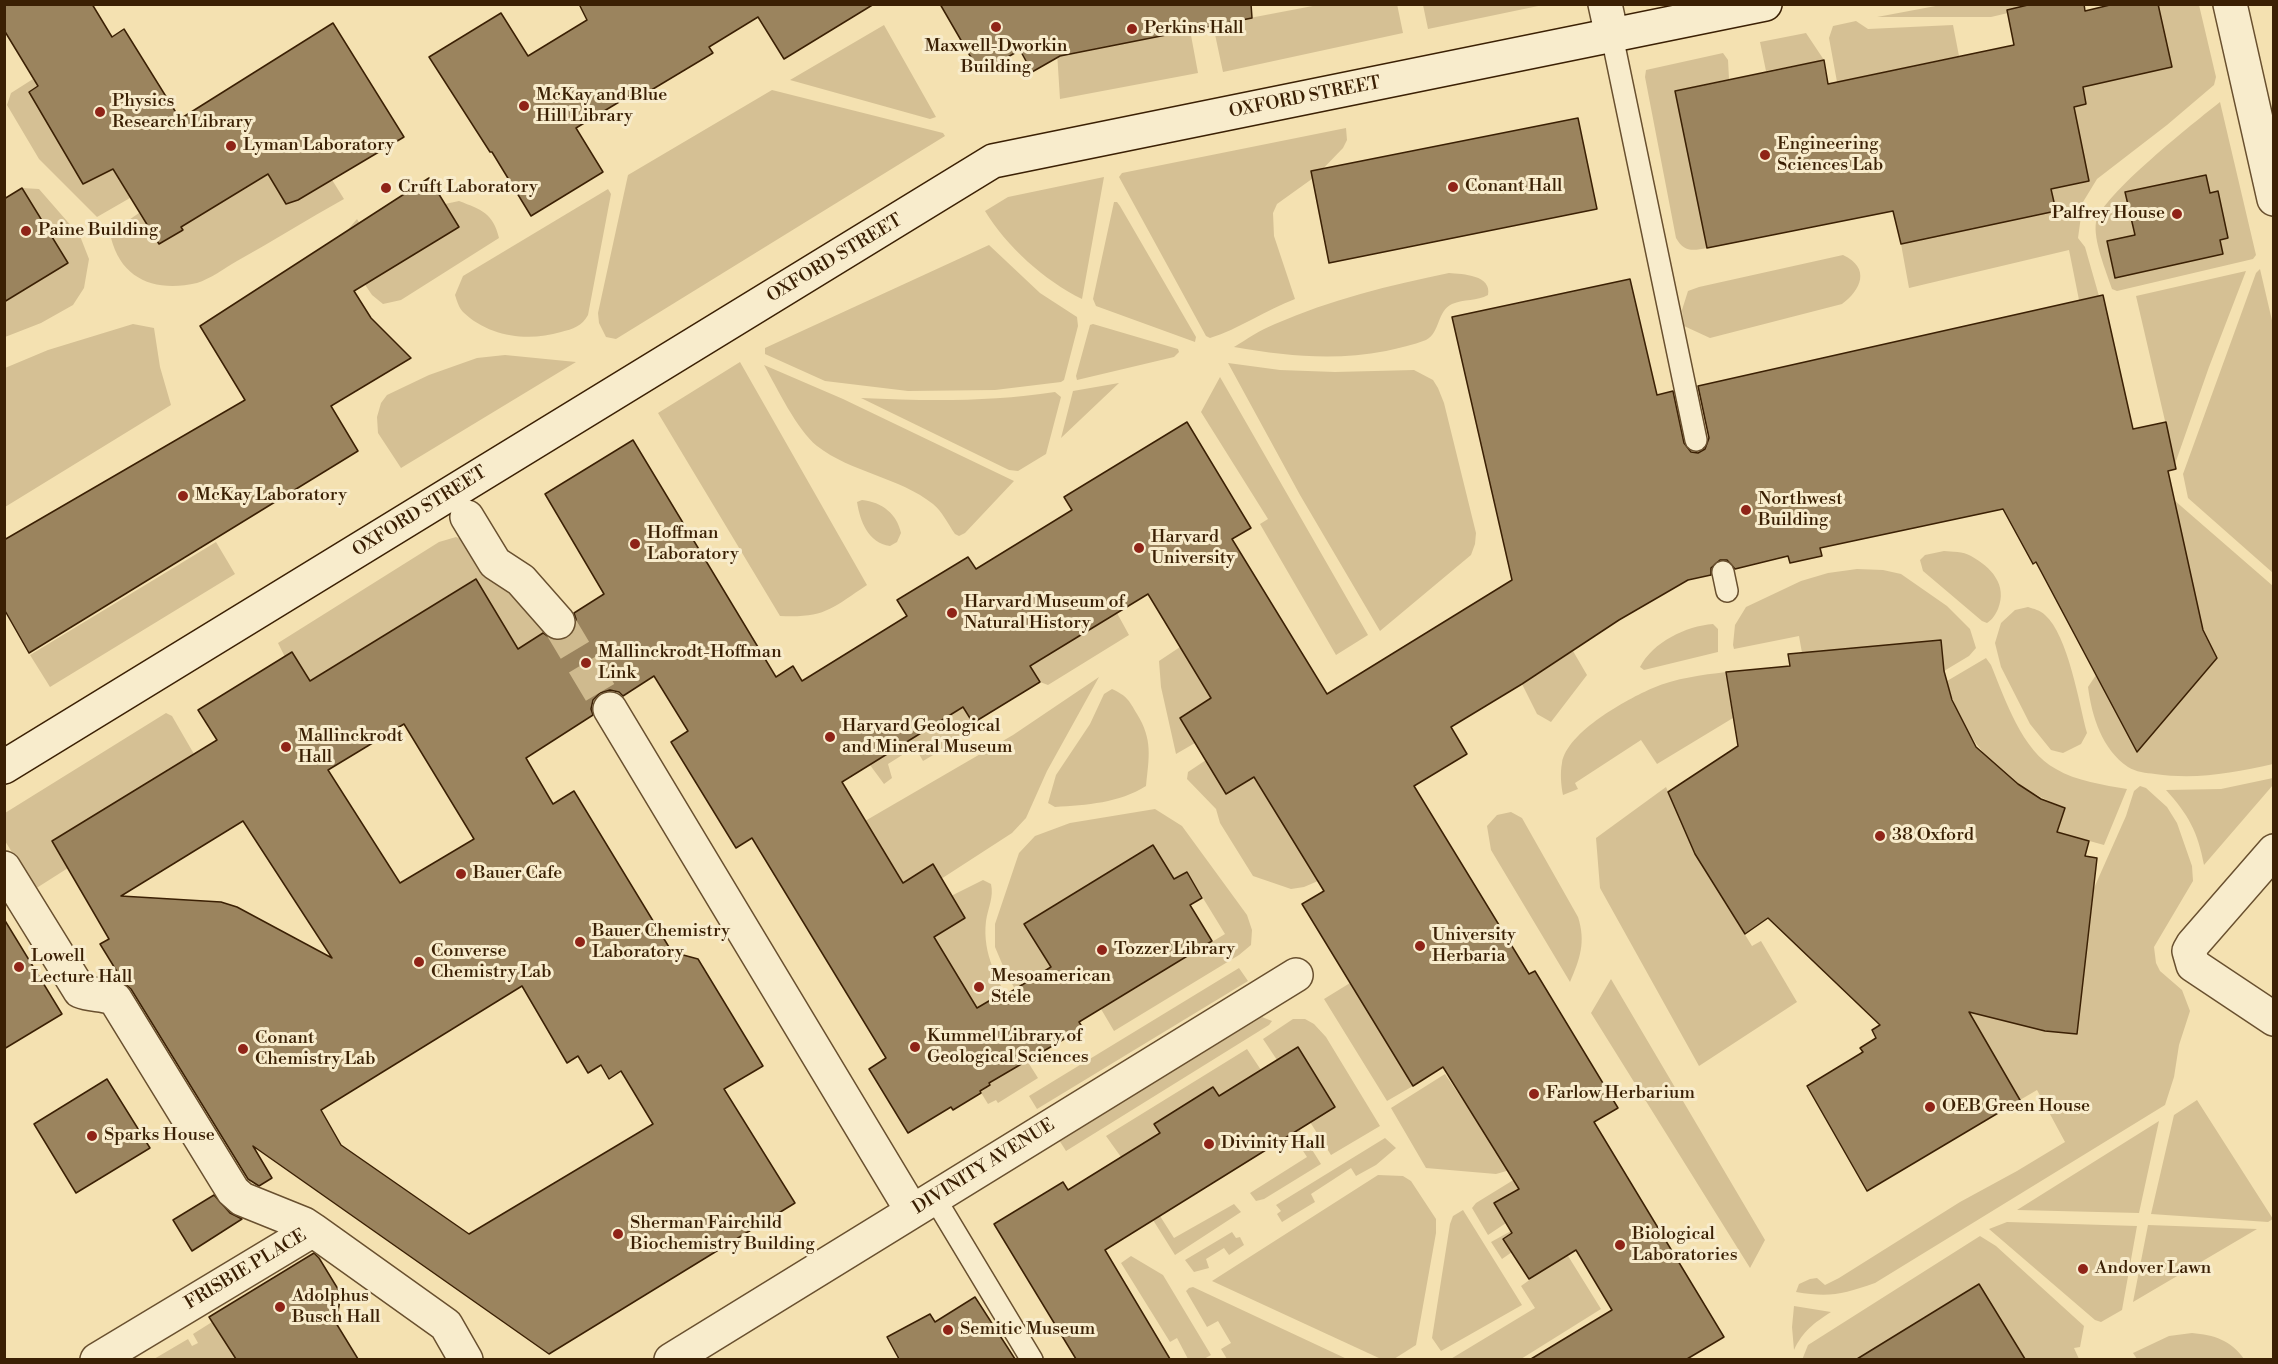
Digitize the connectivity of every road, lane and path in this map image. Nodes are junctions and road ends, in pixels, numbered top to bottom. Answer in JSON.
{"nodes":[{"id":1,"x":1605,"y":4,"type":"edge"},
{"id":2,"x":1765,"y":4,"type":"edge"},
{"id":3,"x":2230,"y":4,"type":"edge"},
{"id":4,"x":1612,"y":36,"type":"junction"},
{"id":5,"x":2274,"y":199,"type":"edge"},
{"id":6,"x":1696,"y":441,"type":"dead end"},
{"id":7,"x":467,"y":518,"type":"dead end"},
{"id":8,"x":558,"y":622,"type":"tunnel mouth"},
{"id":9,"x":610,"y":710,"type":"tunnel mouth"},
{"id":10,"x":4,"y":767,"type":"edge"},
{"id":11,"x":2274,"y":852,"type":"edge"},
{"id":12,"x":4,"y":868,"type":"edge"},
{"id":13,"x":1296,"y":975,"type":"dead end"},
{"id":14,"x":2274,"y":1019,"type":"edge"},
{"id":15,"x":923,"y":1204,"type":"junction"},
{"id":16,"x":313,"y":1230,"type":"junction"},
{"id":17,"x":97,"y":1359,"type":"edge"},
{"id":18,"x":466,"y":1359,"type":"edge"},
{"id":19,"x":671,"y":1359,"type":"edge"},
{"id":20,"x":1032,"y":1359,"type":"edge"}],
"edges":[{"from":1,"to":4,"type":"street"},
{"from":2,"to":4,"type":"street","name":"OXFORD STREET"},
{"from":3,"to":5,"type":"street"},
{"from":4,"to":6,"type":"lane"},
{"from":4,"to":10,"type":"street","name":"OXFORD STREET"},
{"from":7,"to":8,"type":"street"},
{"from":9,"to":15,"type":"street"},
{"from":11,"to":14,"type":"street"},
{"from":12,"to":16,"type":"street"},
{"from":13,"to":15,"type":"street","name":"DIVINITY AVENUE"},
{"from":15,"to":19,"type":"street","name":"DIVINITY AVENUE"},
{"from":15,"to":20,"type":"lane"},
{"from":16,"to":17,"type":"street","name":"FRISBIE PLACE"},
{"from":16,"to":18,"type":"street","name":"FRISBIE PLACE"}]}
